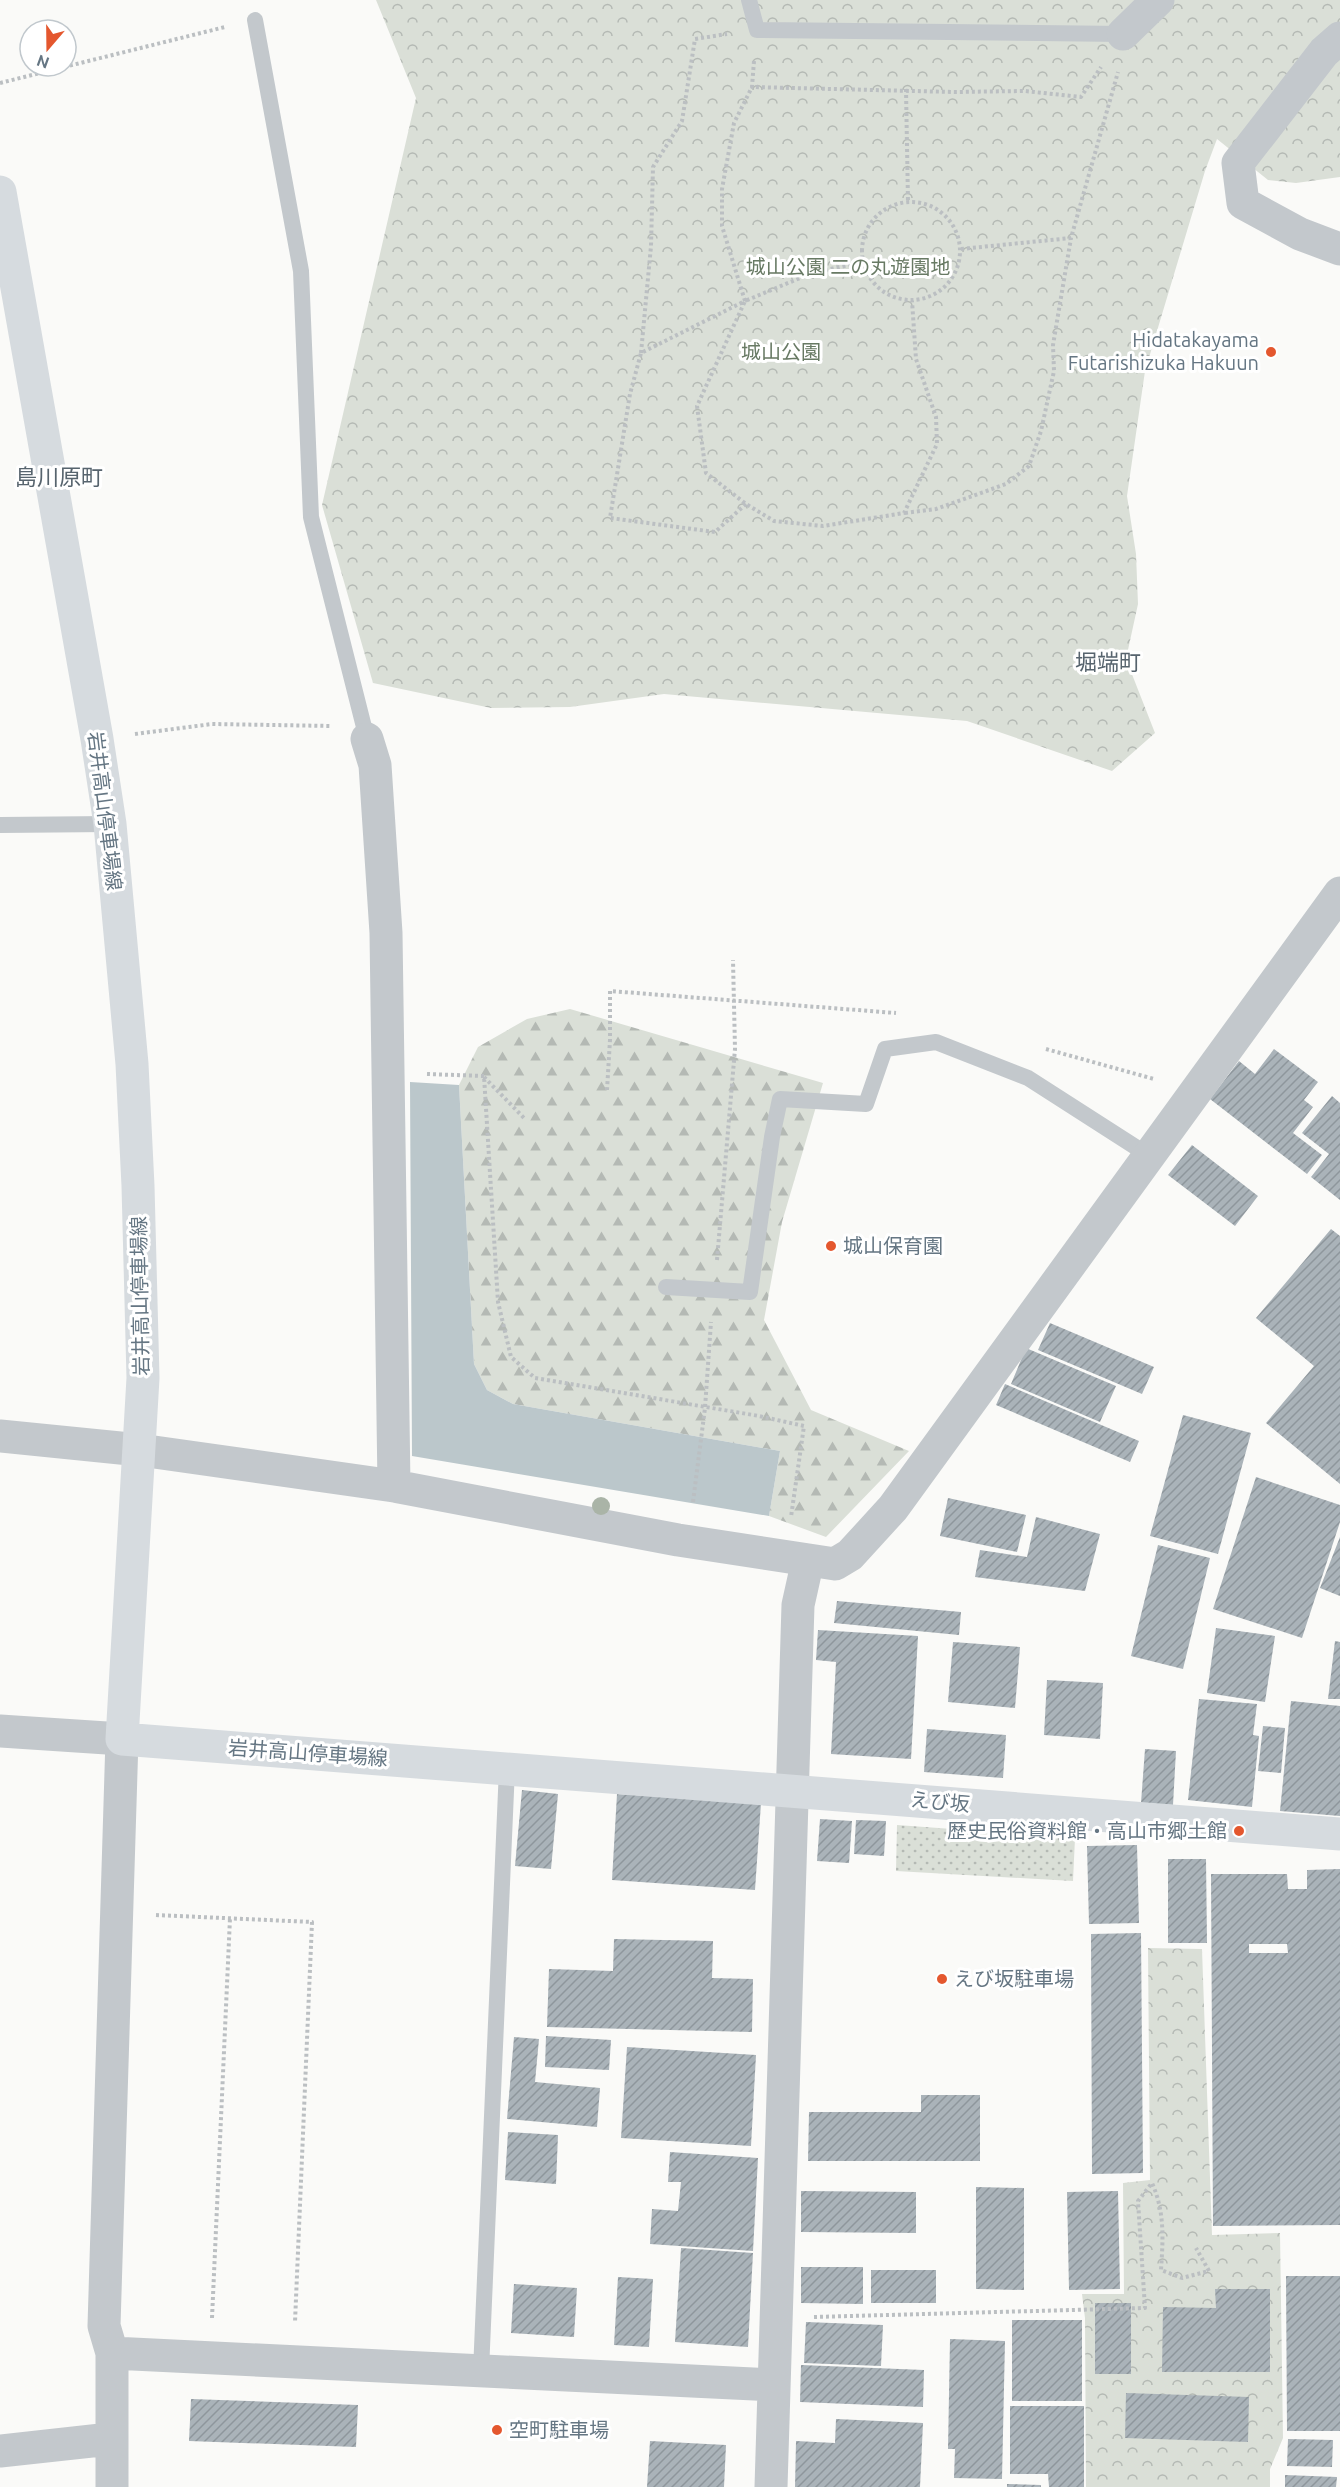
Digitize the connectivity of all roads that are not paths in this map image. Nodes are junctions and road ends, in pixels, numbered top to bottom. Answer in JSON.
{"nodes":[{"id":1,"x":749,"y":0,"type":"edge"},
{"id":2,"x":1158,"y":0,"type":"edge"},
{"id":3,"x":255,"y":20,"type":"road end"},
{"id":4,"x":1123,"y":34,"type":"joint"},
{"id":5,"x":1340,"y":38,"type":"edge"},
{"id":6,"x":0,"y":192,"type":"edge"},
{"id":7,"x":1340,"y":249,"type":"edge"},
{"id":8,"x":367,"y":739,"type":"joint"},
{"id":9,"x":110,"y":824,"type":"junction"},
{"id":10,"x":0,"y":825,"type":"edge"},
{"id":11,"x":1337,"y":903,"type":"edge"},
{"id":12,"x":1148,"y":1155,"type":"junction"},
{"id":13,"x":666,"y":1287,"type":"dead end"},
{"id":14,"x":0,"y":1436,"type":"edge"},
{"id":15,"x":140,"y":1450,"type":"junction"},
{"id":16,"x":394,"y":1486,"type":"junction"},
{"id":17,"x":797,"y":1558,"type":"junction"},
{"id":18,"x":0,"y":1731,"type":"edge"},
{"id":19,"x":122,"y":1739,"type":"junction"},
{"id":20,"x":507,"y":1768,"type":"junction"},
{"id":21,"x":791,"y":1790,"type":"junction"},
{"id":22,"x":1340,"y":1834,"type":"edge"},
{"id":23,"x":112,"y":2354,"type":"junction"},
{"id":24,"x":481,"y":2371,"type":"junction"},
{"id":25,"x":774,"y":2385,"type":"junction"},
{"id":26,"x":110,"y":2439,"type":"junction"},
{"id":27,"x":0,"y":2451,"type":"edge"},
{"id":28,"x":111,"y":2487,"type":"edge"},
{"id":29,"x":771,"y":2487,"type":"edge"}],
"edges":[{"from":1,"to":4,"type":"lane"},
{"from":2,"to":4,"type":"street"},
{"from":3,"to":8,"type":"lane"},
{"from":5,"to":7,"type":"street"},
{"from":6,"to":9,"type":"main road","name":"岩井高山停車場線"},
{"from":8,"to":16,"type":"street"},
{"from":9,"to":10,"type":"lane"},
{"from":9,"to":15,"type":"main road","name":"岩井高山停車場線"},
{"from":11,"to":12,"type":"street"},
{"from":12,"to":13,"type":"lane"},
{"from":12,"to":17,"type":"street"},
{"from":14,"to":15,"type":"street"},
{"from":15,"to":16,"type":"street"},
{"from":15,"to":19,"type":"main road","name":"岩井高山停車場線"},
{"from":16,"to":17,"type":"street"},
{"from":17,"to":21,"type":"street"},
{"from":18,"to":19,"type":"street"},
{"from":19,"to":20,"type":"main road","name":"岩井高山停車場線"},
{"from":19,"to":23,"type":"street"},
{"from":20,"to":21,"type":"main road","name":"岩井高山停車場線"},
{"from":20,"to":24,"type":"lane"},
{"from":21,"to":22,"type":"main road","name":"えび坂"},
{"from":21,"to":25,"type":"street"},
{"from":23,"to":24,"type":"street"},
{"from":23,"to":26,"type":"street"},
{"from":24,"to":25,"type":"street"},
{"from":25,"to":29,"type":"street"},
{"from":26,"to":27,"type":"street"},
{"from":26,"to":28,"type":"street"}]}
